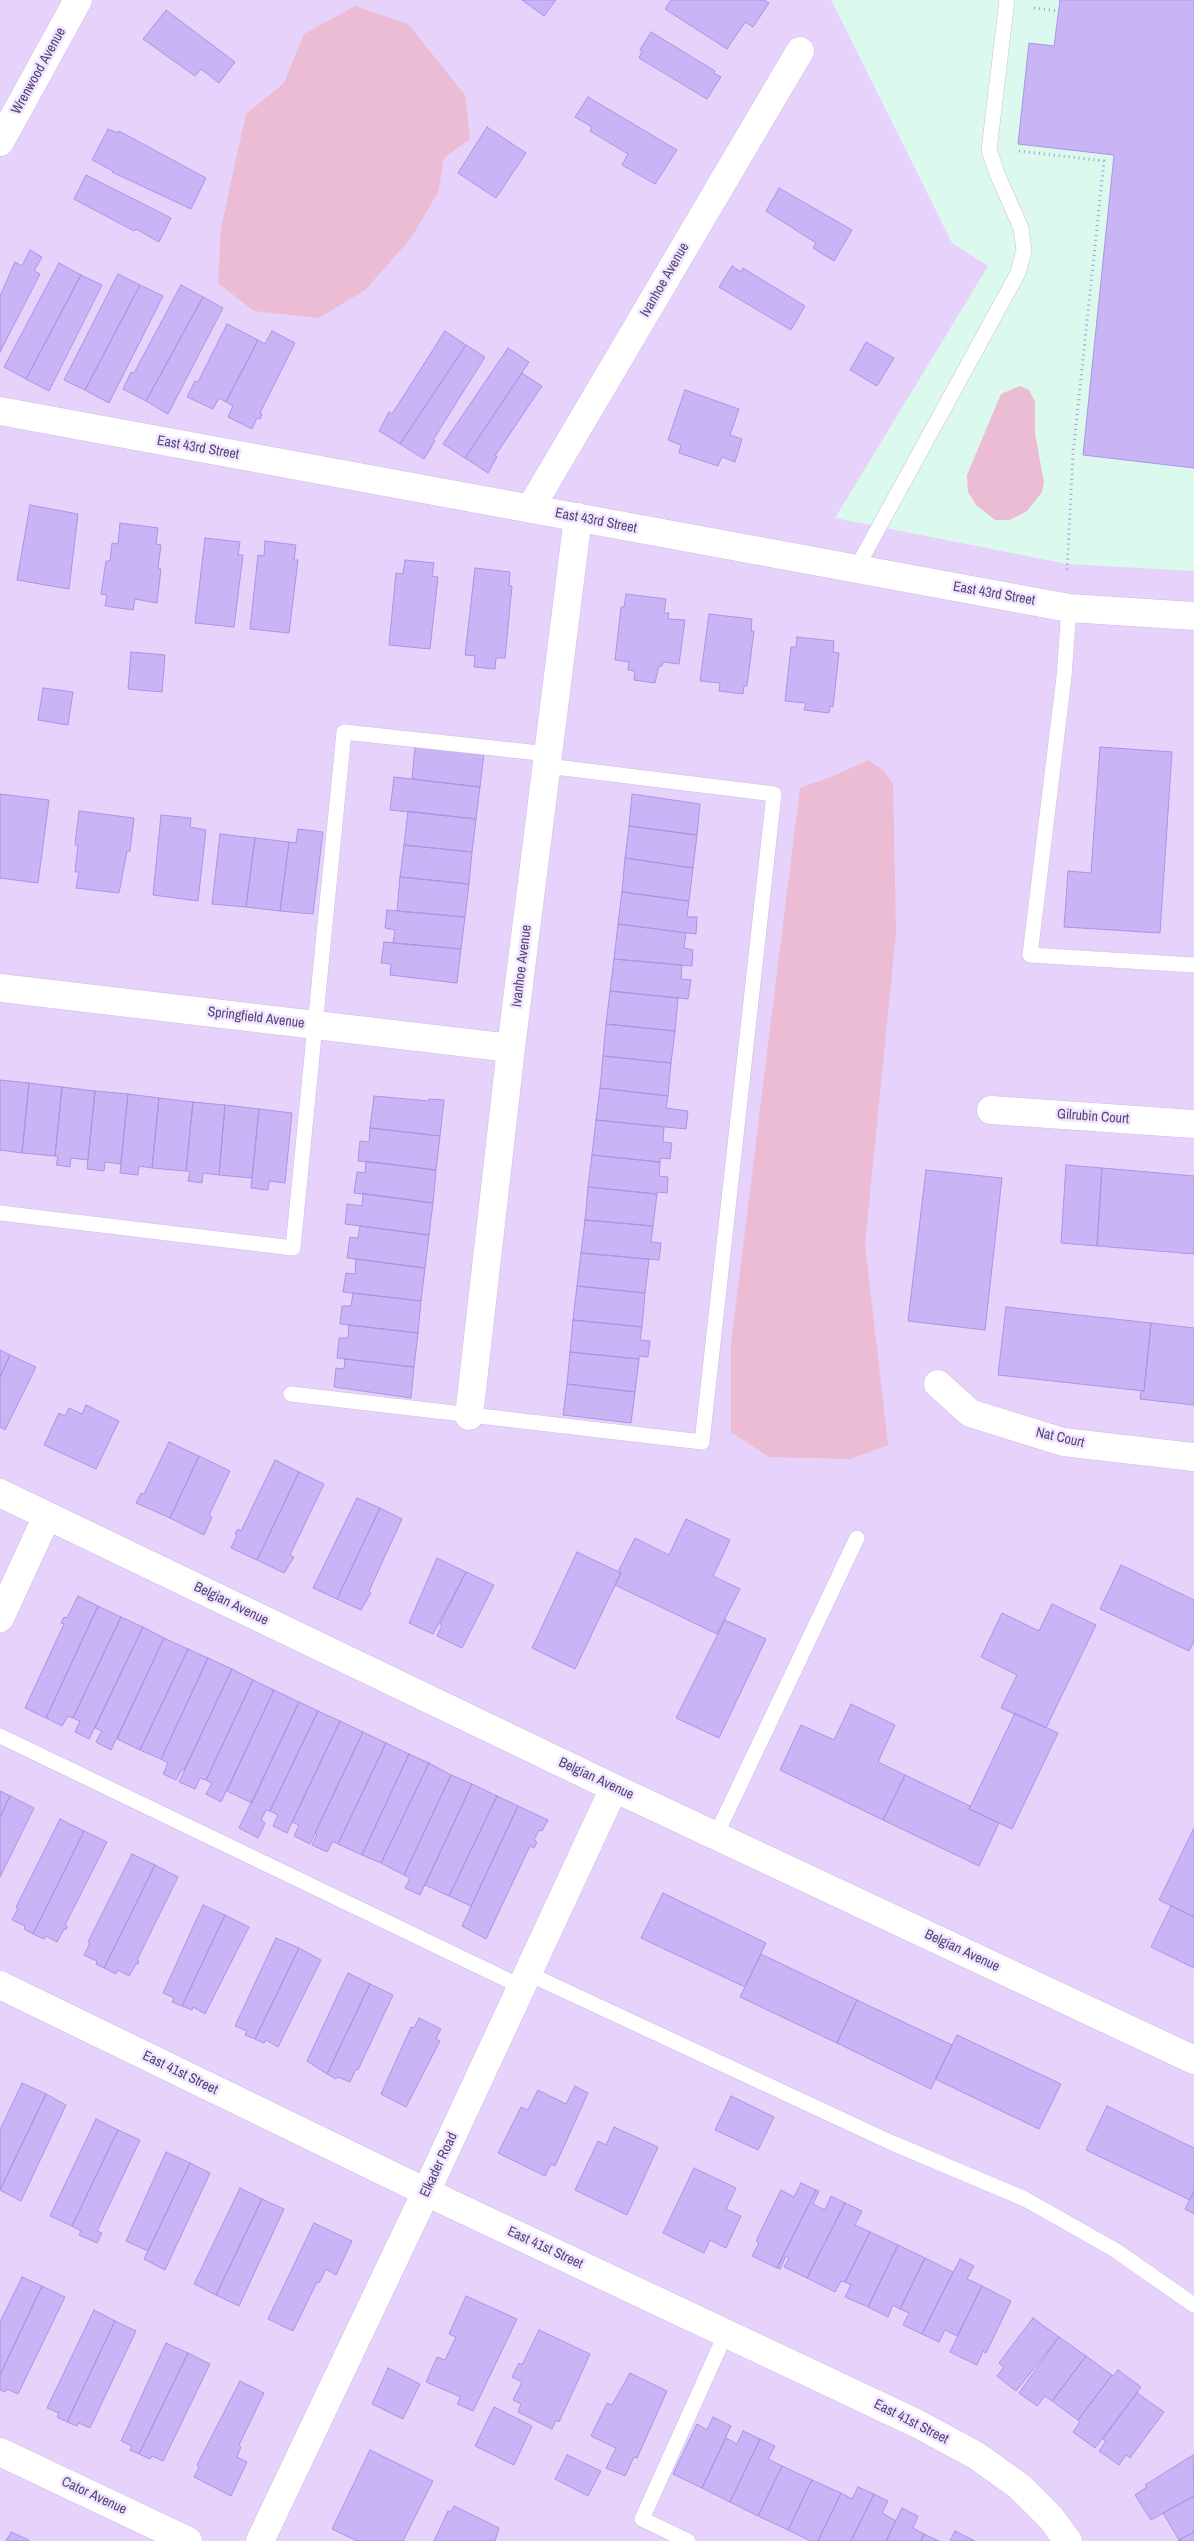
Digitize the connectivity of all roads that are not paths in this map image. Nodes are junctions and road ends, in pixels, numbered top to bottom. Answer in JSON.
{"nodes":[{"id":1,"x":78,"y":0,"type":"edge"},
{"id":2,"x":1007,"y":0,"type":"edge"},
{"id":3,"x":800,"y":50,"type":"dead end"},
{"id":4,"x":0,"y":142,"type":"edge"},
{"id":5,"x":0,"y":412,"type":"edge"},
{"id":6,"x":530,"y":509,"type":"junction"},
{"id":7,"x":578,"y":518,"type":"junction"},
{"id":8,"x":856,"y":568,"type":"junction"},
{"id":9,"x":1069,"y":608,"type":"junction"},
{"id":10,"x":1194,"y":616,"type":"edge"},
{"id":11,"x":548,"y":760,"type":"junction"},
{"id":12,"x":1194,"y":966,"type":"edge"},
{"id":13,"x":0,"y":988,"type":"edge"},
{"id":14,"x":314,"y":1025,"type":"junction"},
{"id":15,"x":512,"y":1048,"type":"junction"},
{"id":16,"x":991,"y":1110,"type":"dead end"},
{"id":17,"x":1194,"y":1124,"type":"edge"},
{"id":18,"x":0,"y":1212,"type":"edge"},
{"id":19,"x":938,"y":1384,"type":"dead end"},
{"id":20,"x":291,"y":1394,"type":"dead end"},
{"id":21,"x":469,"y":1416,"type":"junction"},
{"id":22,"x":1194,"y":1457,"type":"edge"},
{"id":23,"x":0,"y":1493,"type":"edge"},
{"id":24,"x":47,"y":1516,"type":"junction"},
{"id":25,"x":857,"y":1538,"type":"dead end"},
{"id":26,"x":0,"y":1618,"type":"edge"},
{"id":27,"x":0,"y":1736,"type":"edge"},
{"id":28,"x":614,"y":1788,"type":"junction"},
{"id":29,"x":716,"y":1835,"type":"junction"},
{"id":30,"x":525,"y":1980,"type":"junction"},
{"id":31,"x":0,"y":1985,"type":"edge"},
{"id":32,"x":1194,"y":2060,"type":"edge"},
{"id":33,"x":426,"y":2192,"type":"junction"},
{"id":34,"x":1194,"y":2305,"type":"edge"},
{"id":35,"x":726,"y":2333,"type":"junction"},
{"id":36,"x":0,"y":2452,"type":"edge"},
{"id":37,"x":188,"y":2541,"type":"edge"},
{"id":38,"x":260,"y":2541,"type":"edge"},
{"id":39,"x":688,"y":2541,"type":"edge"},
{"id":40,"x":1068,"y":2541,"type":"edge"}],
"edges":[{"from":1,"to":4,"type":"street","name":"Wrenwood Avenue"},
{"from":2,"to":8,"type":"lane"},
{"from":3,"to":6,"type":"street","name":"Ivanhoe Avenue"},
{"from":5,"to":6,"type":"street","name":"East 43rd Street"},
{"from":6,"to":7,"type":"street","name":"East 43rd Street"},
{"from":7,"to":8,"type":"street","name":"East 43rd Street"},
{"from":7,"to":11,"type":"street","name":"Ivanhoe Avenue"},
{"from":8,"to":9,"type":"street","name":"East 43rd Street"},
{"from":9,"to":10,"type":"street","name":"East 43rd Street"},
{"from":9,"to":12,"type":"lane"},
{"from":11,"to":14,"type":"lane"},
{"from":11,"to":15,"type":"street","name":"Ivanhoe Avenue"},
{"from":11,"to":21,"type":"lane"},
{"from":13,"to":14,"type":"street","name":"Springfield Avenue"},
{"from":14,"to":15,"type":"street","name":"Springfield Avenue"},
{"from":14,"to":18,"type":"lane"},
{"from":15,"to":21,"type":"street","name":"Ivanhoe Avenue"},
{"from":16,"to":17,"type":"street","name":"Gilrubin Court"},
{"from":19,"to":22,"type":"street","name":"Nat Court"},
{"from":20,"to":21,"type":"lane"},
{"from":23,"to":24,"type":"street","name":"Belgian Avenue"},
{"from":24,"to":26,"type":"street"},
{"from":24,"to":28,"type":"street","name":"Belgian Avenue"},
{"from":25,"to":29,"type":"lane"},
{"from":27,"to":30,"type":"lane"},
{"from":28,"to":29,"type":"street","name":"Belgian Avenue"},
{"from":28,"to":30,"type":"street","name":"Elkader Road"},
{"from":29,"to":32,"type":"street","name":"Belgian Avenue"},
{"from":30,"to":33,"type":"street","name":"Elkader Road"},
{"from":30,"to":34,"type":"lane"},
{"from":31,"to":33,"type":"street","name":"East 41st Street"},
{"from":33,"to":35,"type":"street","name":"East 41st Street"},
{"from":33,"to":38,"type":"street","name":"Elkader Road"},
{"from":35,"to":39,"type":"lane"},
{"from":35,"to":40,"type":"street","name":"East 41st Street"},
{"from":36,"to":37,"type":"street","name":"Cator Avenue"}]}
